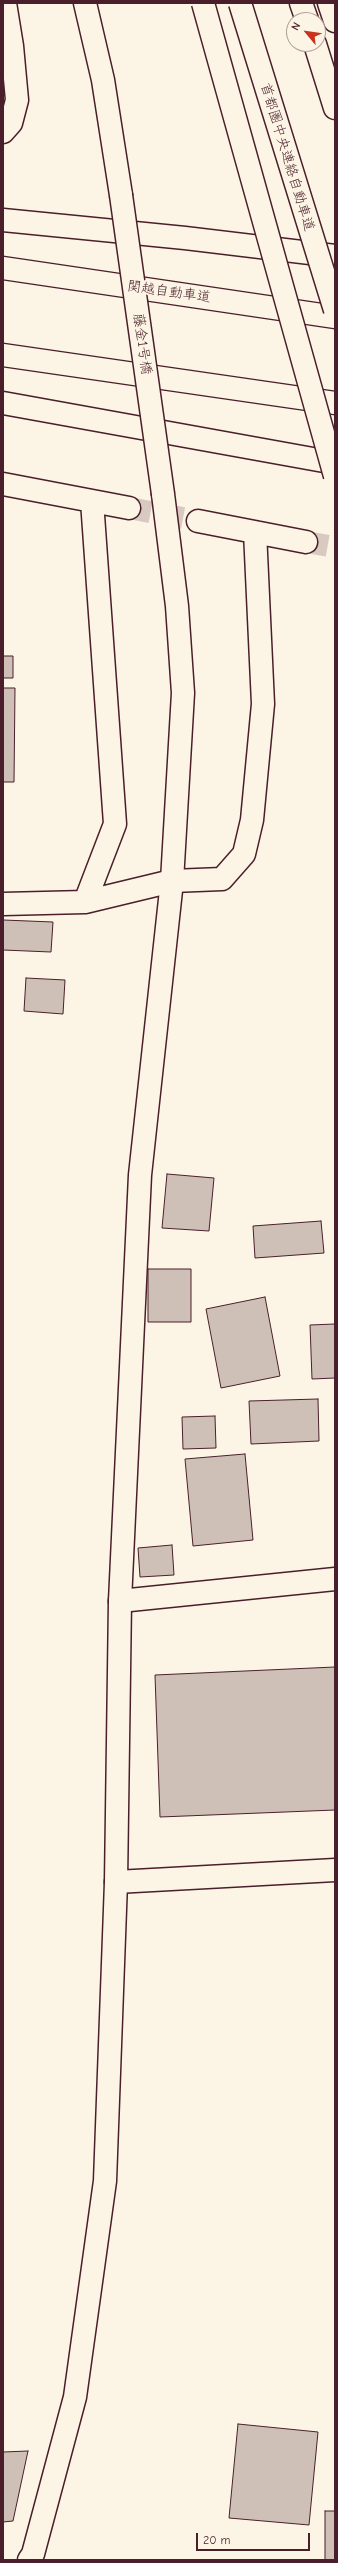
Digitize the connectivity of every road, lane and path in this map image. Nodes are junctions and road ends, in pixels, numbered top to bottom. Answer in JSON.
{"nodes":[{"id":1,"x":5,"y":3,"type":"edge"},
{"id":2,"x":85,"y":3,"type":"edge"},
{"id":3,"x":203,"y":3,"type":"edge"},
{"id":4,"x":240,"y":3,"type":"edge"},
{"id":5,"x":329,"y":3,"type":"edge"},
{"id":6,"x":335,"y":21,"type":"edge"},
{"id":7,"x":317,"y":52,"type":"edge"},
{"id":8,"x":335,"y":108,"type":"edge"},
{"id":9,"x":3,"y":132,"type":"edge"},
{"id":10,"x":3,"y":220,"type":"edge"},
{"id":11,"x":335,"y":256,"type":"edge"},
{"id":12,"x":3,"y":268,"type":"edge"},
{"id":13,"x":335,"y":310,"type":"edge"},
{"id":14,"x":335,"y":317,"type":"edge"},
{"id":15,"x":3,"y":355,"type":"edge"},
{"id":16,"x":3,"y":403,"type":"edge"},
{"id":17,"x":335,"y":403,"type":"edge"},
{"id":18,"x":335,"y":463,"type":"edge"},
{"id":19,"x":335,"y":476,"type":"edge"},
{"id":20,"x":3,"y":484,"type":"edge"},
{"id":21,"x":92,"y":501,"type":"junction"},
{"id":22,"x":129,"y":508,"type":"tunnel mouth"},
{"id":23,"x":198,"y":521,"type":"tunnel mouth"},
{"id":24,"x":255,"y":532,"type":"junction"},
{"id":25,"x":306,"y":542,"type":"tunnel mouth"},
{"id":26,"x":172,"y":881,"type":"junction"},
{"id":27,"x":85,"y":902,"type":"junction"},
{"id":28,"x":3,"y":904,"type":"edge"},
{"id":29,"x":335,"y":1579,"type":"edge"},
{"id":30,"x":120,"y":1601,"type":"junction"},
{"id":31,"x":335,"y":1870,"type":"edge"},
{"id":32,"x":116,"y":1882,"type":"junction"},
{"id":33,"x":29,"y":2560,"type":"edge"}],
"edges":[{"from":1,"to":9,"type":"main road"},
{"from":2,"to":26,"type":"main road","name":"藤金1号橋","bridge":true},
{"from":3,"to":19,"type":"main road","bridge":true},
{"from":4,"to":13,"type":"main road","name":"首都圏中央連絡自動車道","bridge":true},
{"from":5,"to":6,"type":"main road"},
{"from":7,"to":8,"type":"main road"},
{"from":10,"to":11,"type":"main road"},
{"from":12,"to":14,"type":"main road","name":"関越自動車道"},
{"from":15,"to":17,"type":"main road"},
{"from":16,"to":18,"type":"main road"},
{"from":20,"to":21,"type":"main road"},
{"from":21,"to":22,"type":"main road"},
{"from":21,"to":27,"type":"main road"},
{"from":23,"to":24,"type":"main road"},
{"from":24,"to":25,"type":"main road"},
{"from":24,"to":26,"type":"main road"},
{"from":26,"to":27,"type":"main road"},
{"from":26,"to":30,"type":"main road","name":"藤金1号橋"},
{"from":27,"to":28,"type":"main road"},
{"from":29,"to":30,"type":"main road"},
{"from":30,"to":32,"type":"main road","name":"藤金1号橋"},
{"from":31,"to":32,"type":"main road"},
{"from":32,"to":33,"type":"main road","name":"藤金1号橋"}]}
